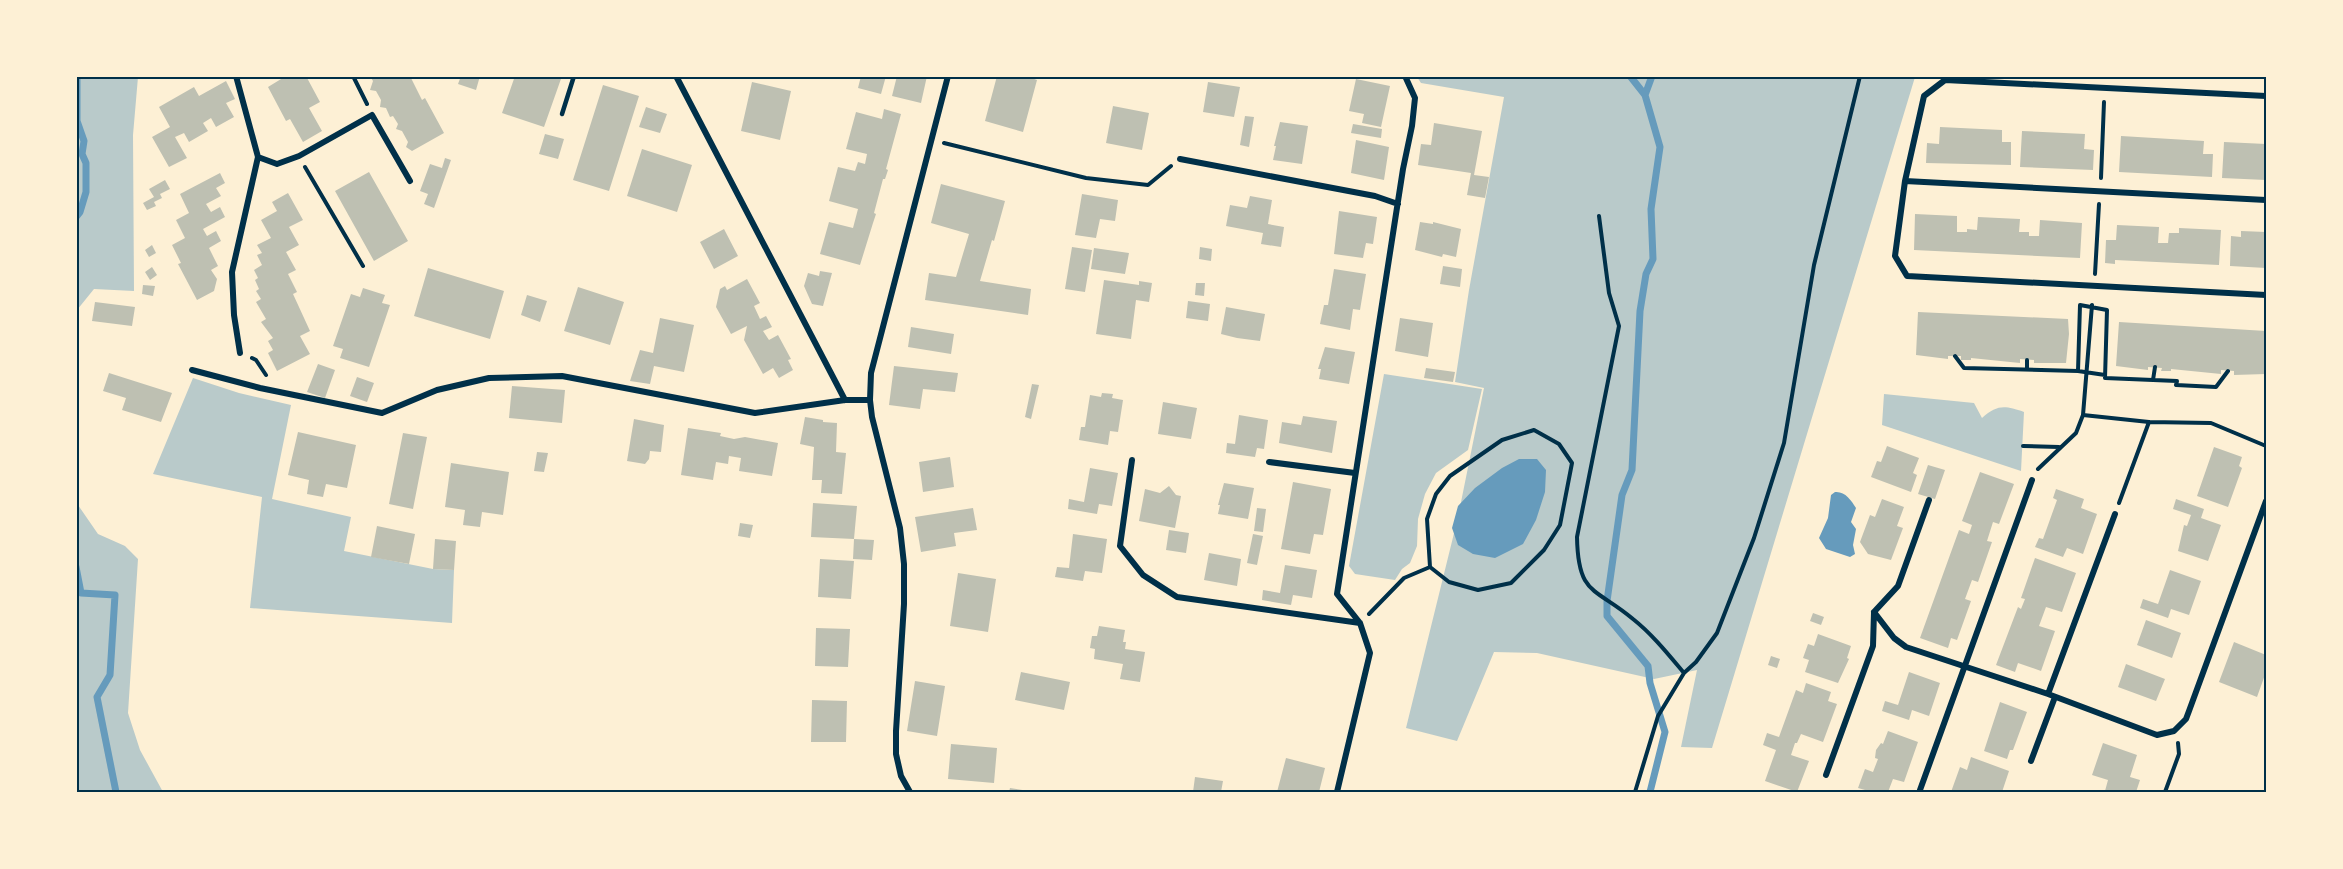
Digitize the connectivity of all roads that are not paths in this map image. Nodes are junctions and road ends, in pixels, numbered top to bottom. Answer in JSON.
{"nodes":[{"id":1,"x":236,"y":76,"type":"edge"},
{"id":2,"x":574,"y":76,"type":"edge"},
{"id":3,"x":676,"y":76,"type":"edge"},
{"id":4,"x":948,"y":76,"type":"edge"},
{"id":5,"x":1405,"y":76,"type":"edge"},
{"id":6,"x":2266,"y":96,"type":"edge"},
{"id":7,"x":562,"y":114,"type":"dead end"},
{"id":8,"x":258,"y":157,"type":"junction"},
{"id":9,"x":1180,"y":159,"type":"road end"},
{"id":10,"x":410,"y":181,"type":"dead end"},
{"id":11,"x":1905,"y":181,"type":"junction"},
{"id":12,"x":2266,"y":200,"type":"edge"},
{"id":13,"x":1398,"y":204,"type":"junction"},
{"id":14,"x":2266,"y":295,"type":"edge"},
{"id":15,"x":240,"y":353,"type":"road end"},
{"id":16,"x":192,"y":370,"type":"dead end"},
{"id":17,"x":844,"y":400,"type":"junction"},
{"id":18,"x":870,"y":400,"type":"junction"},
{"id":19,"x":1132,"y":460,"type":"dead end"},
{"id":20,"x":1269,"y":462,"type":"dead end"},
{"id":21,"x":1355,"y":473,"type":"junction"},
{"id":22,"x":2032,"y":480,"type":"dead end"},
{"id":23,"x":1929,"y":500,"type":"dead end"},
{"id":24,"x":2266,"y":501,"type":"edge"},
{"id":25,"x":2115,"y":514,"type":"road end"},
{"id":26,"x":1874,"y":612,"type":"junction"},
{"id":27,"x":1360,"y":623,"type":"junction"},
{"id":28,"x":1966,"y":667,"type":"junction"},
{"id":29,"x":2052,"y":695,"type":"junction"},
{"id":30,"x":2031,"y":761,"type":"dead end"},
{"id":31,"x":1826,"y":775,"type":"dead end"},
{"id":32,"x":1920,"y":790,"type":"dead end"},
{"id":33,"x":910,"y":792,"type":"edge"},
{"id":34,"x":1337,"y":792,"type":"edge"}],
"edges":[{"from":1,"to":8,"type":"street"},
{"from":2,"to":7,"type":"lane"},
{"from":3,"to":17,"type":"street"},
{"from":4,"to":18,"type":"street"},
{"from":5,"to":13,"type":"street"},
{"from":6,"to":11,"type":"street"},
{"from":8,"to":10,"type":"street"},
{"from":8,"to":15,"type":"street"},
{"from":9,"to":13,"type":"street"},
{"from":11,"to":12,"type":"street"},
{"from":11,"to":14,"type":"street"},
{"from":13,"to":21,"type":"street"},
{"from":16,"to":17,"type":"street"},
{"from":17,"to":18,"type":"street"},
{"from":18,"to":33,"type":"street"},
{"from":19,"to":27,"type":"street"},
{"from":20,"to":21,"type":"street"},
{"from":21,"to":27,"type":"street"},
{"from":22,"to":28,"type":"street"},
{"from":23,"to":26,"type":"street"},
{"from":24,"to":29,"type":"street"},
{"from":25,"to":29,"type":"street"},
{"from":26,"to":28,"type":"street"},
{"from":26,"to":31,"type":"street"},
{"from":27,"to":34,"type":"street"},
{"from":28,"to":29,"type":"street"},
{"from":28,"to":32,"type":"street"},
{"from":29,"to":30,"type":"street"}]}
